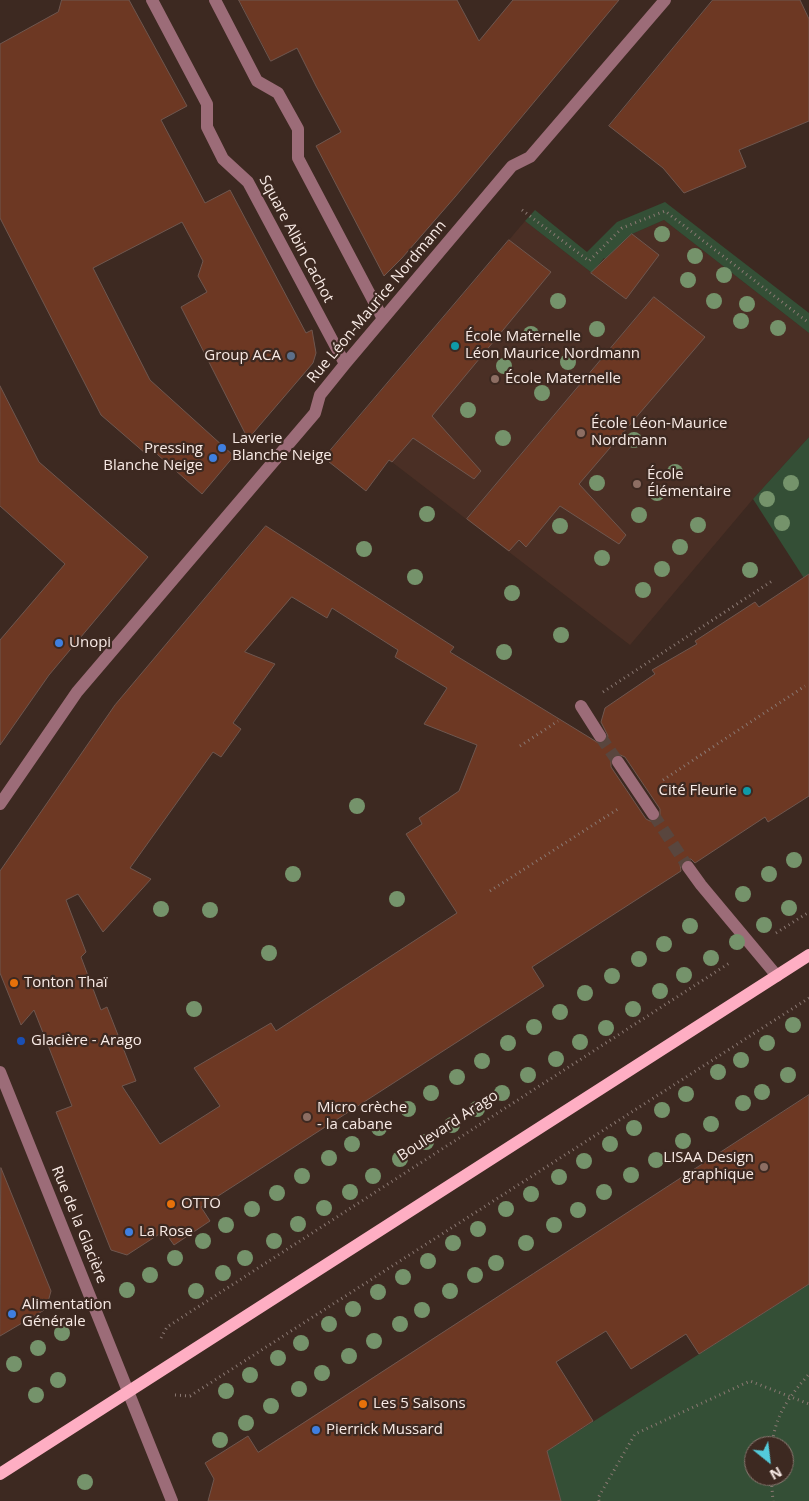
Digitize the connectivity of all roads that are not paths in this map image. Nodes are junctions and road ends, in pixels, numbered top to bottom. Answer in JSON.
{"nodes":[{"id":1,"x":152,"y":0,"type":"edge"},
{"id":2,"x":215,"y":0,"type":"edge"},
{"id":3,"x":665,"y":0,"type":"edge"},
{"id":4,"x":382,"y":319,"type":"junction"},
{"id":5,"x":345,"y":364,"type":"junction"},
{"id":6,"x":580,"y":706,"type":"road end"},
{"id":7,"x":600,"y":736,"type":"tunnel mouth"},
{"id":8,"x":618,"y":762,"type":"tunnel mouth"},
{"id":9,"x":0,"y":804,"type":"edge"},
{"id":10,"x":653,"y":814,"type":"tunnel mouth"},
{"id":11,"x":688,"y":867,"type":"tunnel mouth"},
{"id":12,"x":809,"y":955,"type":"edge"},
{"id":13,"x":777,"y":976,"type":"junction"},
{"id":14,"x":0,"y":1072,"type":"edge"},
{"id":15,"x":129,"y":1392,"type":"junction"},
{"id":16,"x":0,"y":1474,"type":"edge"},
{"id":17,"x":172,"y":1501,"type":"edge"}],
"edges":[{"from":1,"to":5,"type":"street","name":"Square Albin Cachot"},
{"from":2,"to":4,"type":"street"},
{"from":3,"to":4,"type":"street","name":"Rue Léon-Maurice Nordmann"},
{"from":4,"to":5,"type":"street","name":"Rue Léon-Maurice Nordmann"},
{"from":5,"to":9,"type":"street","name":"Rue Léon-Maurice Nordmann"},
{"from":6,"to":7,"type":"street"},
{"from":8,"to":10,"type":"street"},
{"from":11,"to":13,"type":"street"},
{"from":12,"to":13,"type":"main road"},
{"from":13,"to":15,"type":"main road"},
{"from":14,"to":15,"type":"street","name":"Rue de la Glacière"},
{"from":15,"to":16,"type":"main road"},
{"from":15,"to":17,"type":"street","name":"Rue de la Glacière"}]}
